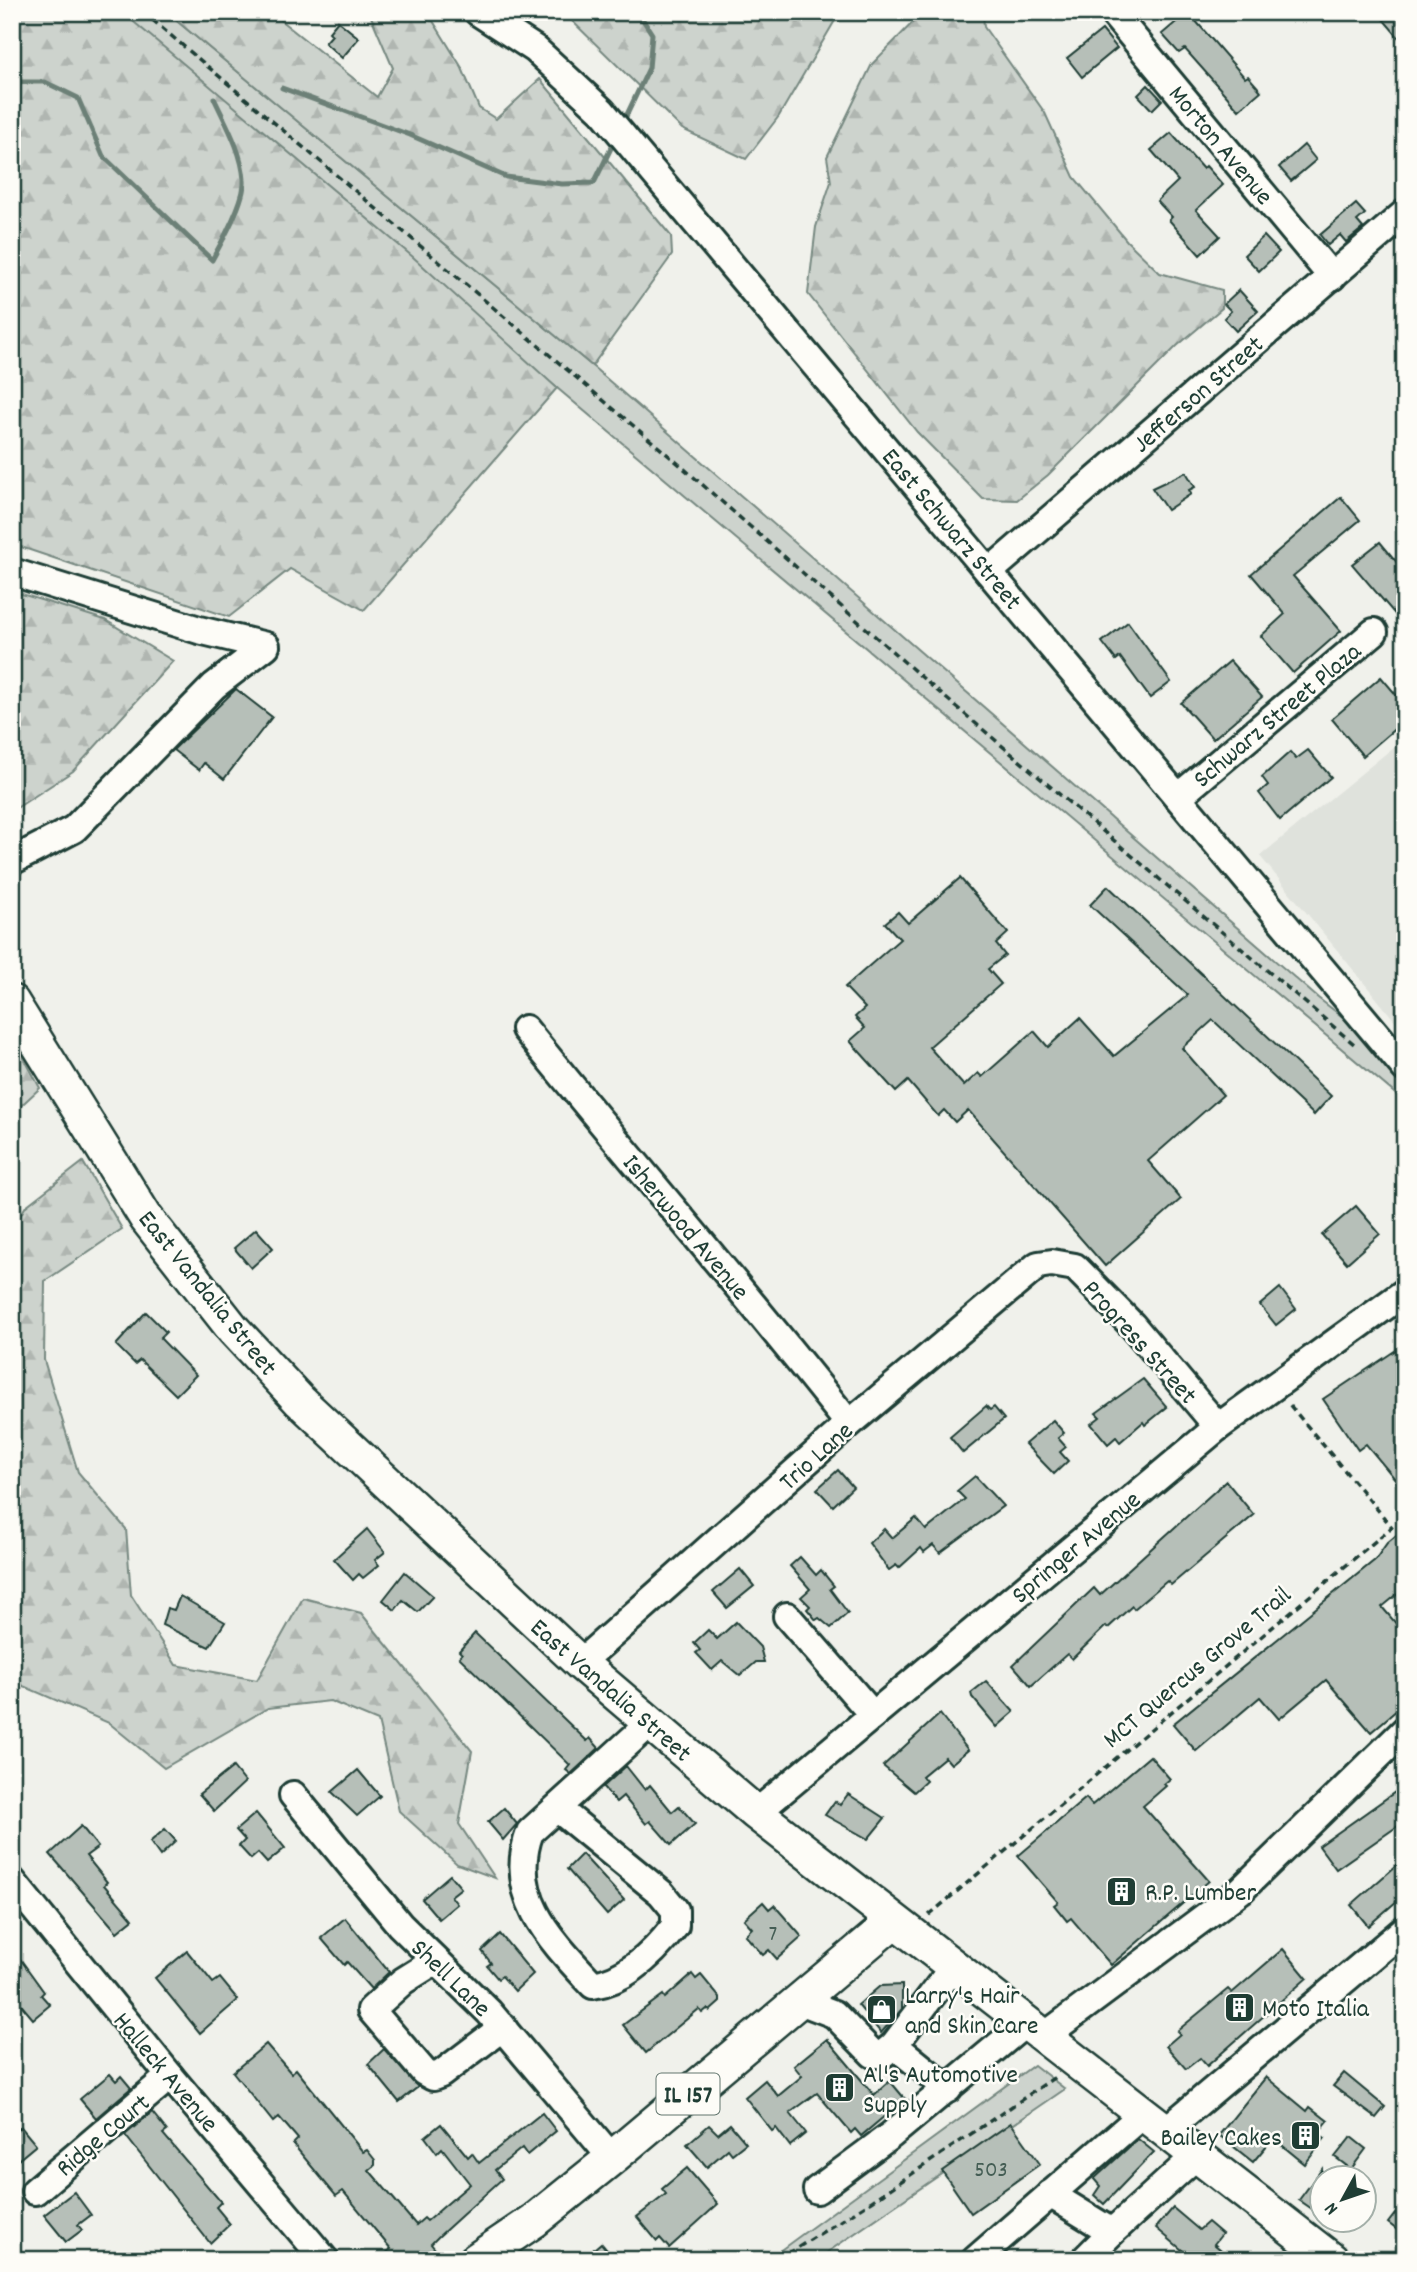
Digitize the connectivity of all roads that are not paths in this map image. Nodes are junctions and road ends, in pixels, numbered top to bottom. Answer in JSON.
{"nodes":[{"id":1,"x":478,"y":12,"type":"edge"},
{"id":2,"x":1112,"y":12,"type":"edge"},
{"id":3,"x":1405,"y":213,"type":"edge"},
{"id":4,"x":1332,"y":276,"type":"junction"},
{"id":5,"x":12,"y":572,"type":"edge"},
{"id":6,"x":989,"y":572,"type":"junction"},
{"id":7,"x":1374,"y":632,"type":"dead end"},
{"id":8,"x":1178,"y":797,"type":"junction"},
{"id":9,"x":12,"y":861,"type":"edge"},
{"id":10,"x":12,"y":1002,"type":"edge"},
{"id":11,"x":525,"y":1030,"type":"dead end"},
{"id":12,"x":1405,"y":1068,"type":"edge"},
{"id":13,"x":1059,"y":1264,"type":"joint"},
{"id":14,"x":1405,"y":1292,"type":"edge"},
{"id":15,"x":849,"y":1424,"type":"junction"},
{"id":16,"x":1218,"y":1427,"type":"junction"},
{"id":17,"x":787,"y":1616,"type":"dead end"},
{"id":18,"x":580,"y":1663,"type":"junction"},
{"id":19,"x":873,"y":1716,"type":"junction"},
{"id":20,"x":649,"y":1724,"type":"junction"},
{"id":21,"x":1405,"y":1730,"type":"edge"},
{"id":22,"x":293,"y":1795,"type":"dead end"},
{"id":23,"x":557,"y":1808,"type":"junction"},
{"id":24,"x":756,"y":1813,"type":"junction"},
{"id":25,"x":12,"y":1881,"type":"edge"},
{"id":26,"x":907,"y":1929,"type":"junction"},
{"id":27,"x":1405,"y":1929,"type":"edge"},
{"id":28,"x":435,"y":1961,"type":"junction"},
{"id":29,"x":955,"y":1965,"type":"junction"},
{"id":30,"x":800,"y":2001,"type":"junction"},
{"id":31,"x":503,"y":2027,"type":"junction"},
{"id":32,"x":1037,"y":2028,"type":"junction"},
{"id":33,"x":894,"y":2045,"type":"junction"},
{"id":34,"x":170,"y":2076,"type":"junction"},
{"id":35,"x":948,"y":2089,"type":"junction"},
{"id":36,"x":1155,"y":2121,"type":"junction"},
{"id":37,"x":1197,"y":2155,"type":"junction"},
{"id":38,"x":612,"y":2158,"type":"junction"},
{"id":39,"x":817,"y":2190,"type":"dead end"},
{"id":40,"x":35,"y":2191,"type":"dead end"},
{"id":41,"x":1050,"y":2194,"type":"junction"},
{"id":42,"x":1112,"y":2232,"type":"junction"},
{"id":43,"x":325,"y":2260,"type":"edge"},
{"id":44,"x":476,"y":2260,"type":"edge"},
{"id":45,"x":975,"y":2260,"type":"edge"},
{"id":46,"x":1084,"y":2260,"type":"edge"},
{"id":47,"x":1332,"y":2260,"type":"edge"}],
"edges":[{"from":1,"to":6,"type":"street","name":"East Schwarz Street"},
{"from":2,"to":4,"type":"street","name":"Morton Avenue"},
{"from":3,"to":4,"type":"street","name":"Jefferson Street"},
{"from":4,"to":6,"type":"street","name":"Jefferson Street"},
{"from":5,"to":9,"type":"street"},
{"from":6,"to":8,"type":"street","name":"East Schwarz Street"},
{"from":7,"to":8,"type":"street","name":"Schwarz Street Plaza"},
{"from":8,"to":12,"type":"street","name":"East Schwarz Street"},
{"from":10,"to":18,"type":"main road","name":"East Vandalia Street"},
{"from":11,"to":15,"type":"street","name":"Isherwood Avenue"},
{"from":13,"to":15,"type":"street","name":"Trio Lane"},
{"from":13,"to":16,"type":"street","name":"Progress Street"},
{"from":14,"to":16,"type":"street","name":"Springer Avenue"},
{"from":15,"to":18,"type":"street","name":"Trio Lane"},
{"from":16,"to":19,"type":"street","name":"Springer Avenue"},
{"from":17,"to":19,"type":"street"},
{"from":18,"to":20,"type":"main road","name":"East Vandalia Street"},
{"from":19,"to":24,"type":"street","name":"Springer Avenue"},
{"from":20,"to":23,"type":"street"},
{"from":20,"to":24,"type":"main road","name":"East Vandalia Street"},
{"from":21,"to":32,"type":"street"},
{"from":22,"to":28,"type":"street","name":"Shell Lane"},
{"from":23,"to":23,"type":"street"},
{"from":24,"to":26,"type":"main road","name":"East Vandalia Street"},
{"from":25,"to":34,"type":"street","name":"Halleck Avenue"},
{"from":26,"to":29,"type":"main road","name":"East Vandalia Street"},
{"from":26,"to":30,"type":"main road","number":"IL 157"},
{"from":27,"to":36,"type":"street"},
{"from":28,"to":31,"type":"street","name":"Shell Lane"},
{"from":28,"to":31,"type":"street"},
{"from":29,"to":32,"type":"main road","name":"East Vandalia Street"},
{"from":29,"to":33,"type":"street"},
{"from":30,"to":33,"type":"street"},
{"from":30,"to":38,"type":"main road","number":"IL 157"},
{"from":31,"to":38,"type":"street","name":"Shell Lane"},
{"from":32,"to":35,"type":"street"},
{"from":32,"to":36,"type":"main road","name":"East Vandalia Street"},
{"from":33,"to":35,"type":"street"},
{"from":34,"to":40,"type":"street","name":"Ridge Court"},
{"from":34,"to":43,"type":"street","name":"Halleck Avenue"},
{"from":35,"to":39,"type":"street"},
{"from":36,"to":37,"type":"main road","name":"East Vandalia Street"},
{"from":36,"to":41,"type":"street"},
{"from":37,"to":42,"type":"street"},
{"from":37,"to":47,"type":"main road","name":"East Vandalia Street"},
{"from":38,"to":44,"type":"main road","number":"IL 157"},
{"from":41,"to":42,"type":"street"},
{"from":41,"to":45,"type":"street"},
{"from":42,"to":46,"type":"street"}]}
